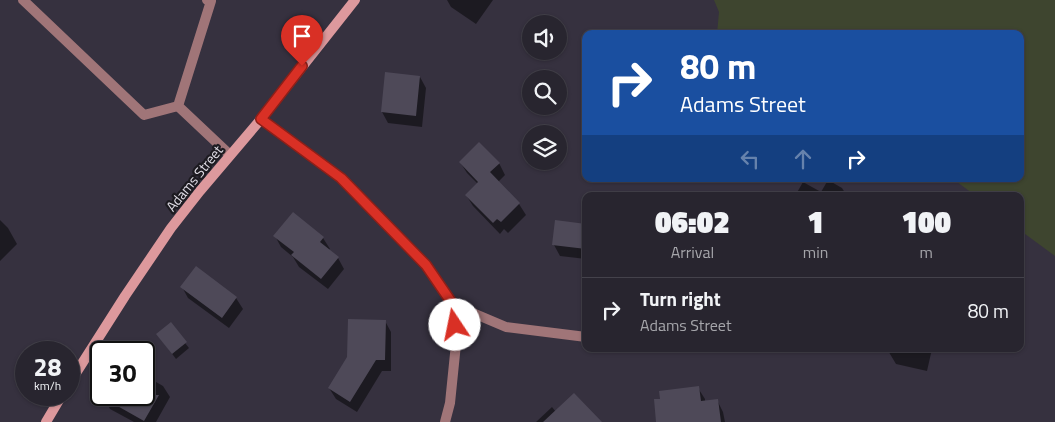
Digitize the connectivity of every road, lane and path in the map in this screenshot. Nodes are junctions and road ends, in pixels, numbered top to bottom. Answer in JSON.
{"nodes":[{"id":1,"x":23,"y":0,"type":"edge"},
{"id":2,"x":207,"y":0,"type":"edge"},
{"id":3,"x":354,"y":0,"type":"edge"},
{"id":4,"x":178,"y":106,"type":"junction"},
{"id":5,"x":261,"y":119,"type":"junction"},
{"id":6,"x":230,"y":155,"type":"junction"},
{"id":7,"x":454,"y":306,"type":"junction"},
{"id":8,"x":582,"y":336,"type":"edge"},
{"id":9,"x":80,"y":367,"type":"edge"},
{"id":10,"x":55,"y":406,"type":"edge"},
{"id":11,"x":46,"y":422,"type":"edge"},
{"id":12,"x":445,"y":422,"type":"edge"}],
"edges":[{"from":1,"to":4,"type":"street"},
{"from":2,"to":4,"type":"street"},
{"from":3,"to":5,"type":"main road","name":"Adams Street"},
{"from":4,"to":6,"type":"street"},
{"from":5,"to":6,"type":"main road","name":"Adams Street"},
{"from":5,"to":7,"type":"street"},
{"from":6,"to":9,"type":"main road","name":"Adams Street"},
{"from":7,"to":8,"type":"street"},
{"from":7,"to":12,"type":"street"},
{"from":10,"to":11,"type":"main road"}]}
